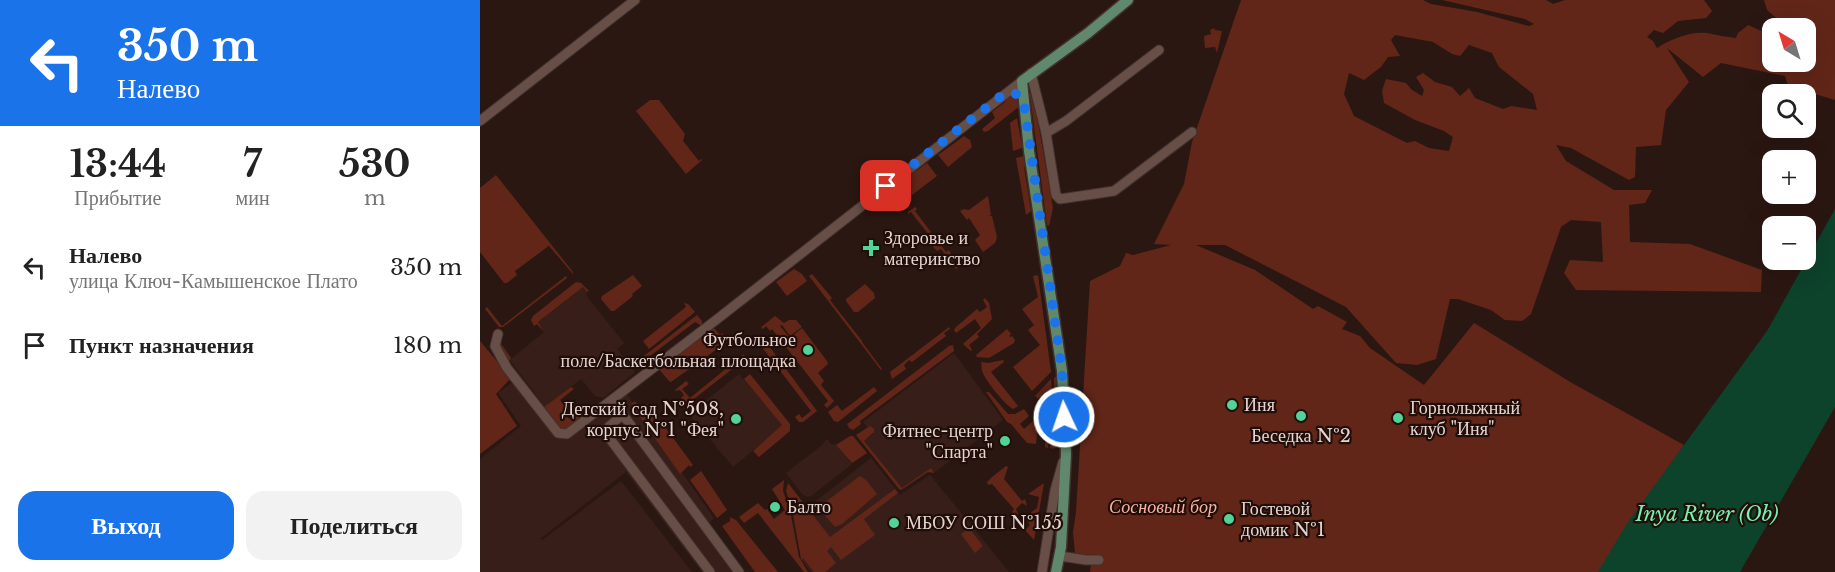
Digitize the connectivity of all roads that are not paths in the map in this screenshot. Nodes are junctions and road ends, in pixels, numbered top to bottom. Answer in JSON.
{"nodes":[{"id":1,"x":635,"y":0,"type":"edge"},
{"id":2,"x":1128,"y":0,"type":"edge"},
{"id":3,"x":1160,"y":50,"type":"dead end"},
{"id":4,"x":1026,"y":77,"type":"junction"},
{"id":5,"x":1005,"y":93,"type":"junction"},
{"id":6,"x":1024,"y":103,"type":"junction"},
{"id":7,"x":480,"y":121,"type":"edge"},
{"id":8,"x":1192,"y":132,"type":"dead end"},
{"id":9,"x":1046,"y":133,"type":"junction"},
{"id":10,"x":498,"y":334,"type":"dead end"},
{"id":11,"x":612,"y":400,"type":"junction"},
{"id":12,"x":622,"y":415,"type":"junction"},
{"id":13,"x":1066,"y":454,"type":"junction"},
{"id":14,"x":1060,"y":556,"type":"junction"},
{"id":15,"x":1099,"y":560,"type":"dead end"},
{"id":16,"x":710,"y":572,"type":"edge"},
{"id":17,"x":739,"y":572,"type":"edge"},
{"id":18,"x":1042,"y":572,"type":"edge"},
{"id":19,"x":1056,"y":572,"type":"edge"}],
"edges":[{"from":1,"to":7,"type":"street"},
{"from":2,"to":4,"type":"main road"},
{"from":3,"to":9,"type":"street"},
{"from":4,"to":5,"type":"street"},
{"from":4,"to":6,"type":"main road"},
{"from":4,"to":9,"type":"street"},
{"from":5,"to":6,"type":"street"},
{"from":5,"to":11,"type":"street"},
{"from":6,"to":13,"type":"main road"},
{"from":8,"to":9,"type":"street"},
{"from":10,"to":11,"type":"street"},
{"from":11,"to":12,"type":"street"},
{"from":12,"to":16,"type":"street"},
{"from":12,"to":17,"type":"street"},
{"from":13,"to":14,"type":"main road"},
{"from":13,"to":18,"type":"street"},
{"from":14,"to":15,"type":"street"},
{"from":14,"to":19,"type":"main road"}]}
